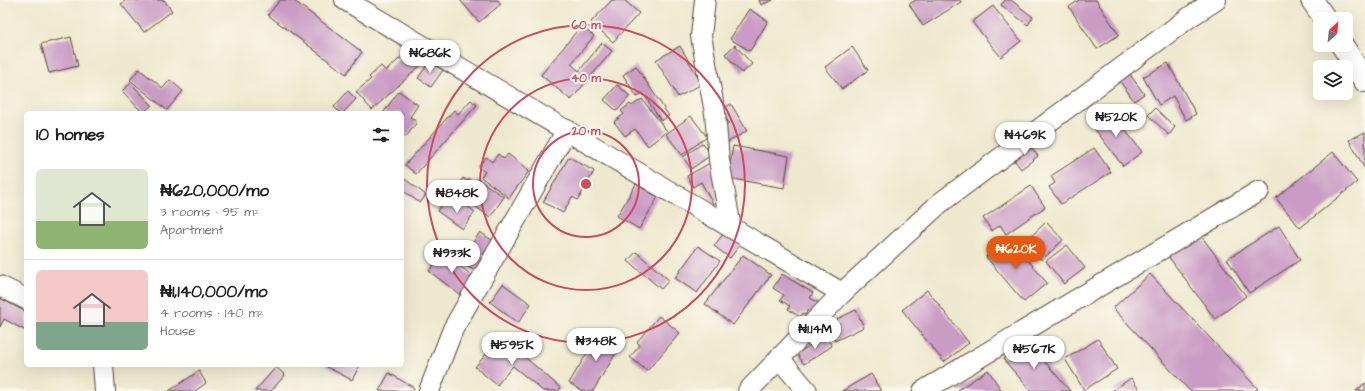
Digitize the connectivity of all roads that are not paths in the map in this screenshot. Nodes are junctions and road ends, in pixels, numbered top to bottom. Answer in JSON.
{"nodes":[{"id":1,"x":345,"y":0,"type":"edge"},
{"id":2,"x":705,"y":0,"type":"edge"},
{"id":3,"x":1216,"y":0,"type":"edge"},
{"id":4,"x":1312,"y":0,"type":"edge"},
{"id":5,"x":1320,"y":12,"type":"edge"},
{"id":6,"x":1346,"y":52,"type":"edge"},
{"id":7,"x":1365,"y":81,"type":"edge"},
{"id":8,"x":567,"y":130,"type":"junction"},
{"id":9,"x":1259,"y":191,"type":"dead end"},
{"id":10,"x":732,"y":228,"type":"junction"},
{"id":11,"x":0,"y":286,"type":"edge"},
{"id":12,"x":842,"y":293,"type":"junction"},
{"id":13,"x":24,"y":298,"type":"edge"},
{"id":14,"x":780,"y":358,"type":"junction"},
{"id":15,"x":103,"y":367,"type":"edge"},
{"id":16,"x":105,"y":391,"type":"edge"},
{"id":17,"x":429,"y":391,"type":"edge"},
{"id":18,"x":748,"y":391,"type":"edge"},
{"id":19,"x":807,"y":391,"type":"edge"},
{"id":20,"x":923,"y":391,"type":"edge"}],
"edges":[{"from":1,"to":8,"type":"street"},
{"from":2,"to":10,"type":"street"},
{"from":3,"to":12,"type":"street"},
{"from":4,"to":5,"type":"street"},
{"from":6,"to":7,"type":"street"},
{"from":8,"to":10,"type":"street"},
{"from":8,"to":17,"type":"street"},
{"from":9,"to":20,"type":"street"},
{"from":10,"to":12,"type":"street"},
{"from":11,"to":13,"type":"street"},
{"from":12,"to":14,"type":"street"},
{"from":14,"to":18,"type":"street"},
{"from":14,"to":19,"type":"street"},
{"from":15,"to":16,"type":"street"}]}
